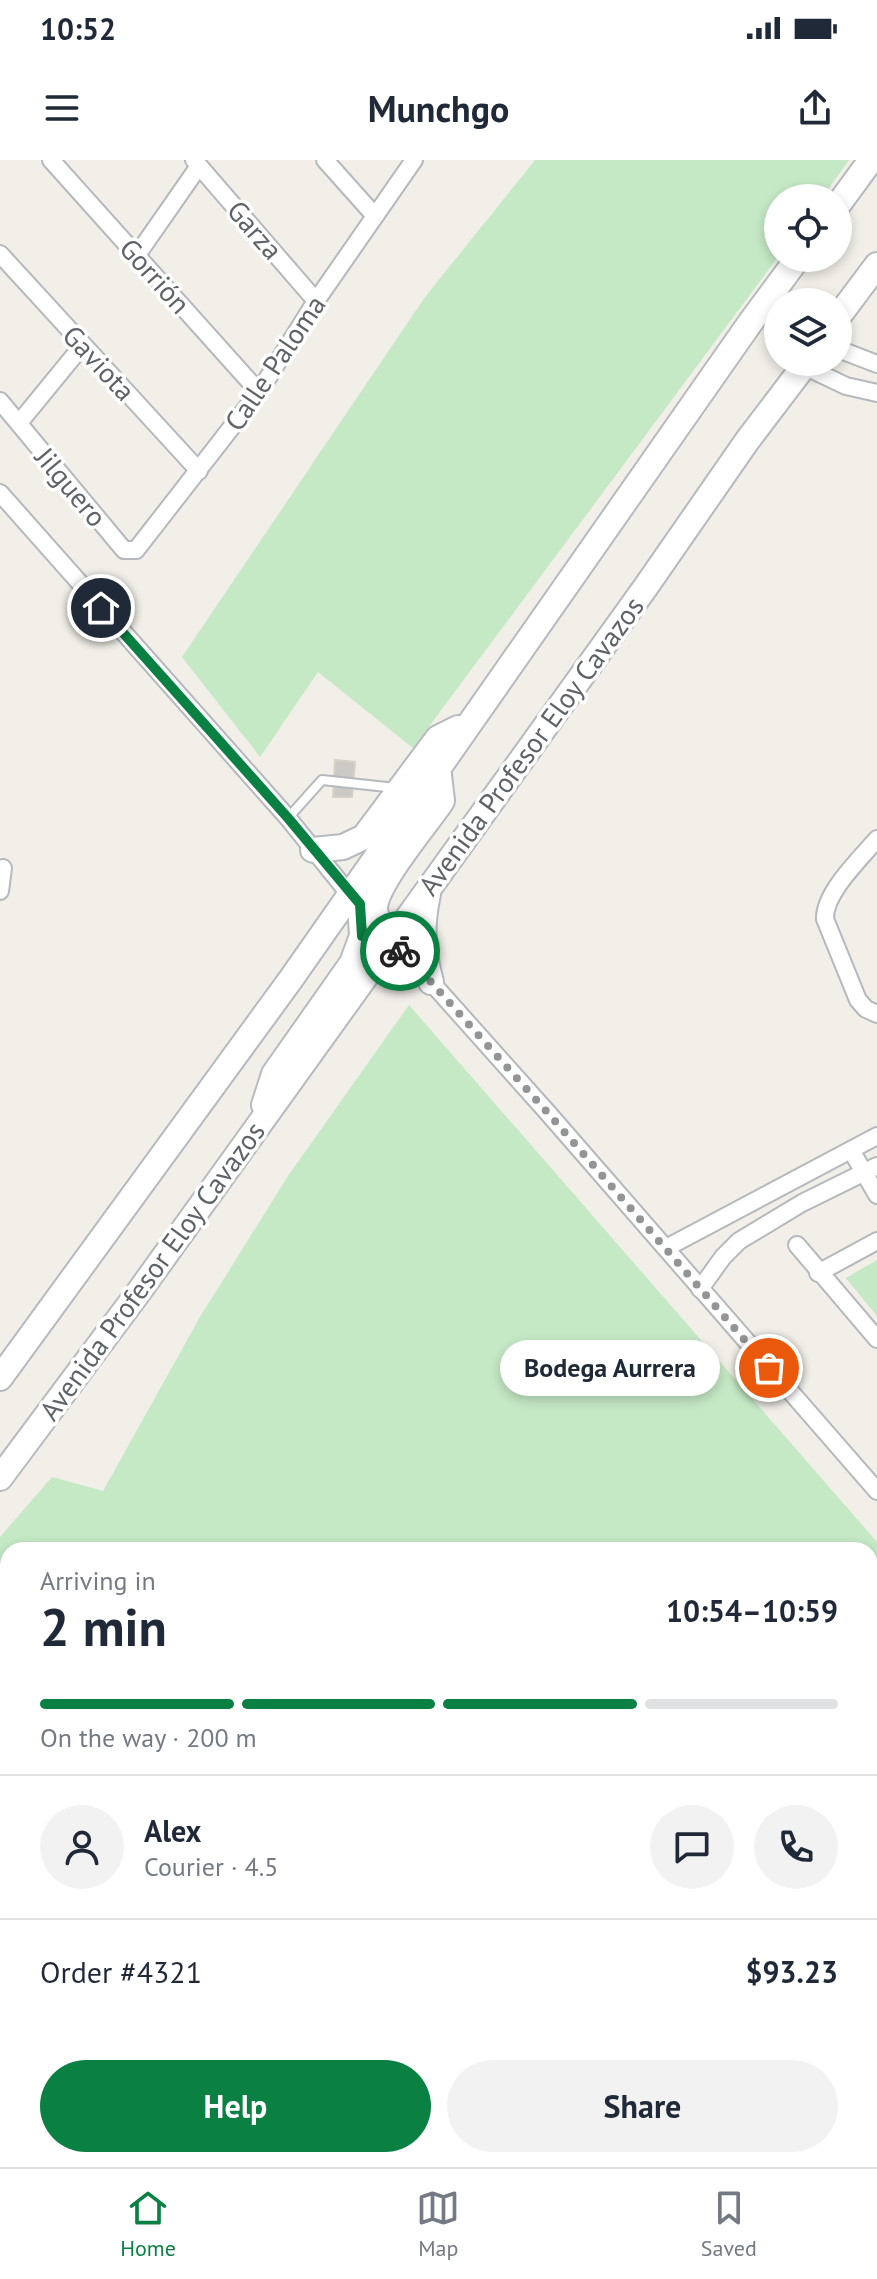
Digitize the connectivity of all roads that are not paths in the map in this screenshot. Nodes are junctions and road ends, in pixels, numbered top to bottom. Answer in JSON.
{"nodes":[{"id":1,"x":51,"y":160,"type":"edge"},
{"id":2,"x":325,"y":160,"type":"edge"},
{"id":3,"x":414,"y":160,"type":"edge"},
{"id":4,"x":871,"y":160,"type":"edge"},
{"id":5,"x":197,"y":163,"type":"edge"},
{"id":6,"x":852,"y":186,"type":"edge"},
{"id":7,"x":375,"y":216,"type":"junction"},
{"id":8,"x":0,"y":254,"type":"edge"},
{"id":9,"x":137,"y":255,"type":"junction"},
{"id":10,"x":877,"y":265,"type":"edge"},
{"id":11,"x":788,"y":272,"type":"edge"},
{"id":12,"x":852,"y":298,"type":"edge"},
{"id":13,"x":316,"y":301,"type":"junction"},
{"id":14,"x":82,"y":346,"type":"junction"},
{"id":15,"x":852,"y":354,"type":"edge"},
{"id":16,"x":877,"y":364,"type":"edge"},
{"id":17,"x":797,"y":376,"type":"edge"},
{"id":18,"x":828,"y":376,"type":"edge"},
{"id":19,"x":259,"y":392,"type":"junction"},
{"id":20,"x":877,"y":393,"type":"edge"},
{"id":21,"x":0,"y":401,"type":"edge"},
{"id":22,"x":19,"y":423,"type":"junction"},
{"id":23,"x":199,"y":471,"type":"junction"},
{"id":24,"x":0,"y":493,"type":"edge"},
{"id":25,"x":124,"y":550,"type":"joint"},
{"id":26,"x":470,"y":721,"type":"junction"},
{"id":27,"x":438,"y":767,"type":"junction"},
{"id":28,"x":400,"y":788,"type":"junction"},
{"id":29,"x":288,"y":818,"type":"junction"},
{"id":30,"x":877,"y":839,"type":"edge"},
{"id":31,"x":313,"y":850,"type":"junction"},
{"id":32,"x":3,"y":868,"type":"dead end"},
{"id":33,"x":430,"y":886,"type":"junction"},
{"id":34,"x":0,"y":891,"type":"edge"},
{"id":35,"x":350,"y":895,"type":"junction"},
{"id":36,"x":362,"y":936,"type":"junction"},
{"id":37,"x":390,"y":943,"type":"junction"},
{"id":38,"x":304,"y":964,"type":"junction"},
{"id":39,"x":339,"y":981,"type":"junction"},
{"id":40,"x":431,"y":982,"type":"junction"},
{"id":41,"x":874,"y":1013,"type":"edge"},
{"id":42,"x":259,"y":1123,"type":"junction"},
{"id":43,"x":875,"y":1142,"type":"edge"},
{"id":44,"x":851,"y":1150,"type":"junction"},
{"id":45,"x":870,"y":1170,"type":"edge"},
{"id":46,"x":877,"y":1195,"type":"edge"},
{"id":47,"x":877,"y":1241,"type":"edge"},
{"id":48,"x":797,"y":1245,"type":"dead end"},
{"id":49,"x":666,"y":1248,"type":"junction"},
{"id":50,"x":818,"y":1273,"type":"junction"},
{"id":51,"x":700,"y":1289,"type":"junction"},
{"id":52,"x":877,"y":1339,"type":"edge"},
{"id":53,"x":0,"y":1378,"type":"edge"},
{"id":54,"x":0,"y":1478,"type":"edge"},
{"id":55,"x":877,"y":1491,"type":"edge"}],
"edges":[{"from":1,"to":9,"type":"street","name":"Gorrión"},
{"from":2,"to":7,"type":"street"},
{"from":3,"to":7,"type":"street","name":"Calle Paloma"},
{"from":4,"to":6,"type":"main road"},
{"from":5,"to":9,"type":"street"},
{"from":5,"to":13,"type":"street","name":"Garza"},
{"from":7,"to":13,"type":"street","name":"Calle Paloma"},
{"from":8,"to":14,"type":"street","name":"Gaviota"},
{"from":9,"to":19,"type":"street","name":"Gorrión"},
{"from":10,"to":12,"type":"main road"},
{"from":11,"to":26,"type":"main road"},
{"from":13,"to":19,"type":"street","name":"Calle Paloma"},
{"from":14,"to":22,"type":"street"},
{"from":14,"to":23,"type":"street","name":"Gaviota"},
{"from":15,"to":16,"type":"street"},
{"from":17,"to":33,"type":"main road","name":"Avenida Profesor Eloy Cavazos"},
{"from":18,"to":20,"type":"street"},
{"from":19,"to":23,"type":"street","name":"Calle Paloma"},
{"from":21,"to":22,"type":"street","name":"Jilguero"},
{"from":22,"to":25,"type":"street","name":"Jilguero"},
{"from":23,"to":25,"type":"street","name":"Calle Paloma"},
{"from":24,"to":29,"type":"street"},
{"from":26,"to":27,"type":"main road"},
{"from":26,"to":28,"type":"main road"},
{"from":27,"to":35,"type":"main road"},
{"from":27,"to":37,"type":"main road"},
{"from":28,"to":29,"type":"lane"},
{"from":28,"to":31,"type":"main road"},
{"from":29,"to":31,"type":"street"},
{"from":30,"to":41,"type":"street"},
{"from":31,"to":35,"type":"street"},
{"from":32,"to":34,"type":"street"},
{"from":33,"to":37,"type":"main road","name":"Avenida Profesor Eloy Cavazos"},
{"from":33,"to":40,"type":"main road"},
{"from":35,"to":36,"type":"main road"},
{"from":35,"to":38,"type":"main road"},
{"from":36,"to":37,"type":"main road"},
{"from":36,"to":38,"type":"main road"},
{"from":36,"to":39,"type":"main road"},
{"from":37,"to":40,"type":"street"},
{"from":37,"to":42,"type":"main road","name":"Avenida Profesor Eloy Cavazos"},
{"from":38,"to":39,"type":"main road"},
{"from":38,"to":53,"type":"main road"},
{"from":39,"to":42,"type":"main road"},
{"from":40,"to":49,"type":"street"},
{"from":42,"to":54,"type":"main road","name":"Avenida Profesor Eloy Cavazos"},
{"from":43,"to":44,"type":"street"},
{"from":44,"to":45,"type":"street"},
{"from":44,"to":49,"type":"street"},
{"from":45,"to":46,"type":"street"},
{"from":45,"to":51,"type":"street"},
{"from":47,"to":50,"type":"street"},
{"from":48,"to":50,"type":"street"},
{"from":49,"to":51,"type":"street"},
{"from":50,"to":52,"type":"street"},
{"from":51,"to":55,"type":"street"}]}
